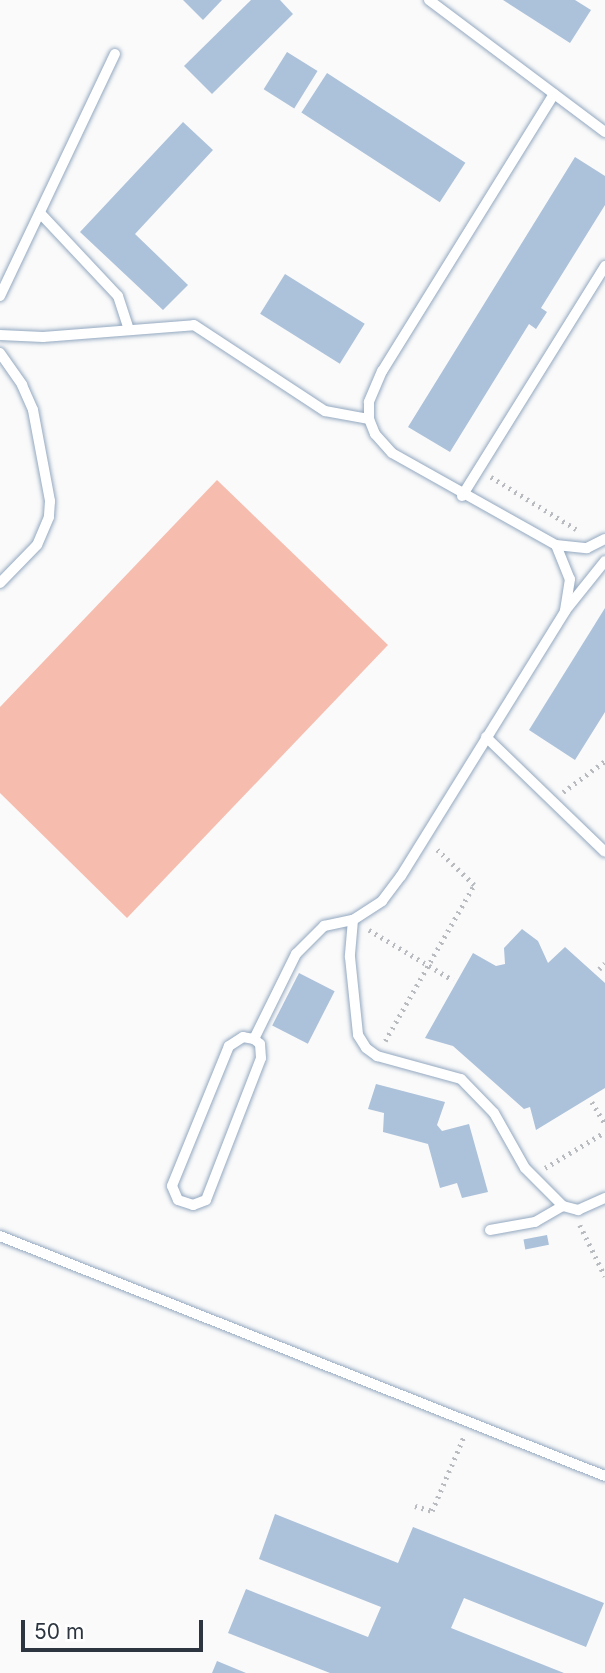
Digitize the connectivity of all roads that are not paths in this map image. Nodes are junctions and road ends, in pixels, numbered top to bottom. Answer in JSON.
{"nodes":[{"id":1,"x":429,"y":0,"type":"edge"},
{"id":2,"x":115,"y":54,"type":"dead end"},
{"id":3,"x":554,"y":93,"type":"junction"},
{"id":4,"x":605,"y":132,"type":"edge"},
{"id":5,"x":40,"y":214,"type":"junction"},
{"id":6,"x":605,"y":266,"type":"edge"},
{"id":7,"x":0,"y":296,"type":"edge"},
{"id":8,"x":128,"y":329,"type":"junction"},
{"id":9,"x":0,"y":335,"type":"edge"},
{"id":10,"x":0,"y":354,"type":"edge"},
{"id":11,"x":369,"y":419,"type":"junction"},
{"id":12,"x":462,"y":496,"type":"junction"},
{"id":13,"x":602,"y":541,"type":"edge"},
{"id":14,"x":556,"y":545,"type":"junction"},
{"id":15,"x":605,"y":561,"type":"edge"},
{"id":16,"x":0,"y":583,"type":"edge"},
{"id":17,"x":565,"y":611,"type":"junction"},
{"id":18,"x":486,"y":737,"type":"junction"},
{"id":19,"x":605,"y":852,"type":"edge"},
{"id":20,"x":353,"y":920,"type":"junction"},
{"id":21,"x":254,"y":1039,"type":"junction"},
{"id":22,"x":605,"y":1198,"type":"edge"},
{"id":23,"x":563,"y":1206,"type":"junction"},
{"id":24,"x":490,"y":1230,"type":"dead end"},
{"id":25,"x":0,"y":1236,"type":"edge"},
{"id":26,"x":605,"y":1476,"type":"edge"}],
"edges":[{"from":1,"to":3,"type":"lane"},
{"from":2,"to":5,"type":"lane"},
{"from":3,"to":4,"type":"lane"},
{"from":3,"to":11,"type":"lane"},
{"from":5,"to":7,"type":"lane"},
{"from":5,"to":8,"type":"lane"},
{"from":6,"to":12,"type":"lane"},
{"from":8,"to":9,"type":"lane"},
{"from":8,"to":11,"type":"lane"},
{"from":10,"to":16,"type":"lane"},
{"from":11,"to":12,"type":"lane"},
{"from":12,"to":14,"type":"lane"},
{"from":13,"to":14,"type":"lane"},
{"from":14,"to":17,"type":"lane"},
{"from":15,"to":17,"type":"lane"},
{"from":17,"to":18,"type":"lane"},
{"from":18,"to":19,"type":"lane"},
{"from":18,"to":20,"type":"lane"},
{"from":20,"to":21,"type":"lane"},
{"from":20,"to":23,"type":"lane"},
{"from":21,"to":21,"type":"lane"},
{"from":22,"to":23,"type":"lane"},
{"from":23,"to":24,"type":"lane"},
{"from":25,"to":26,"type":"lane"}]}
